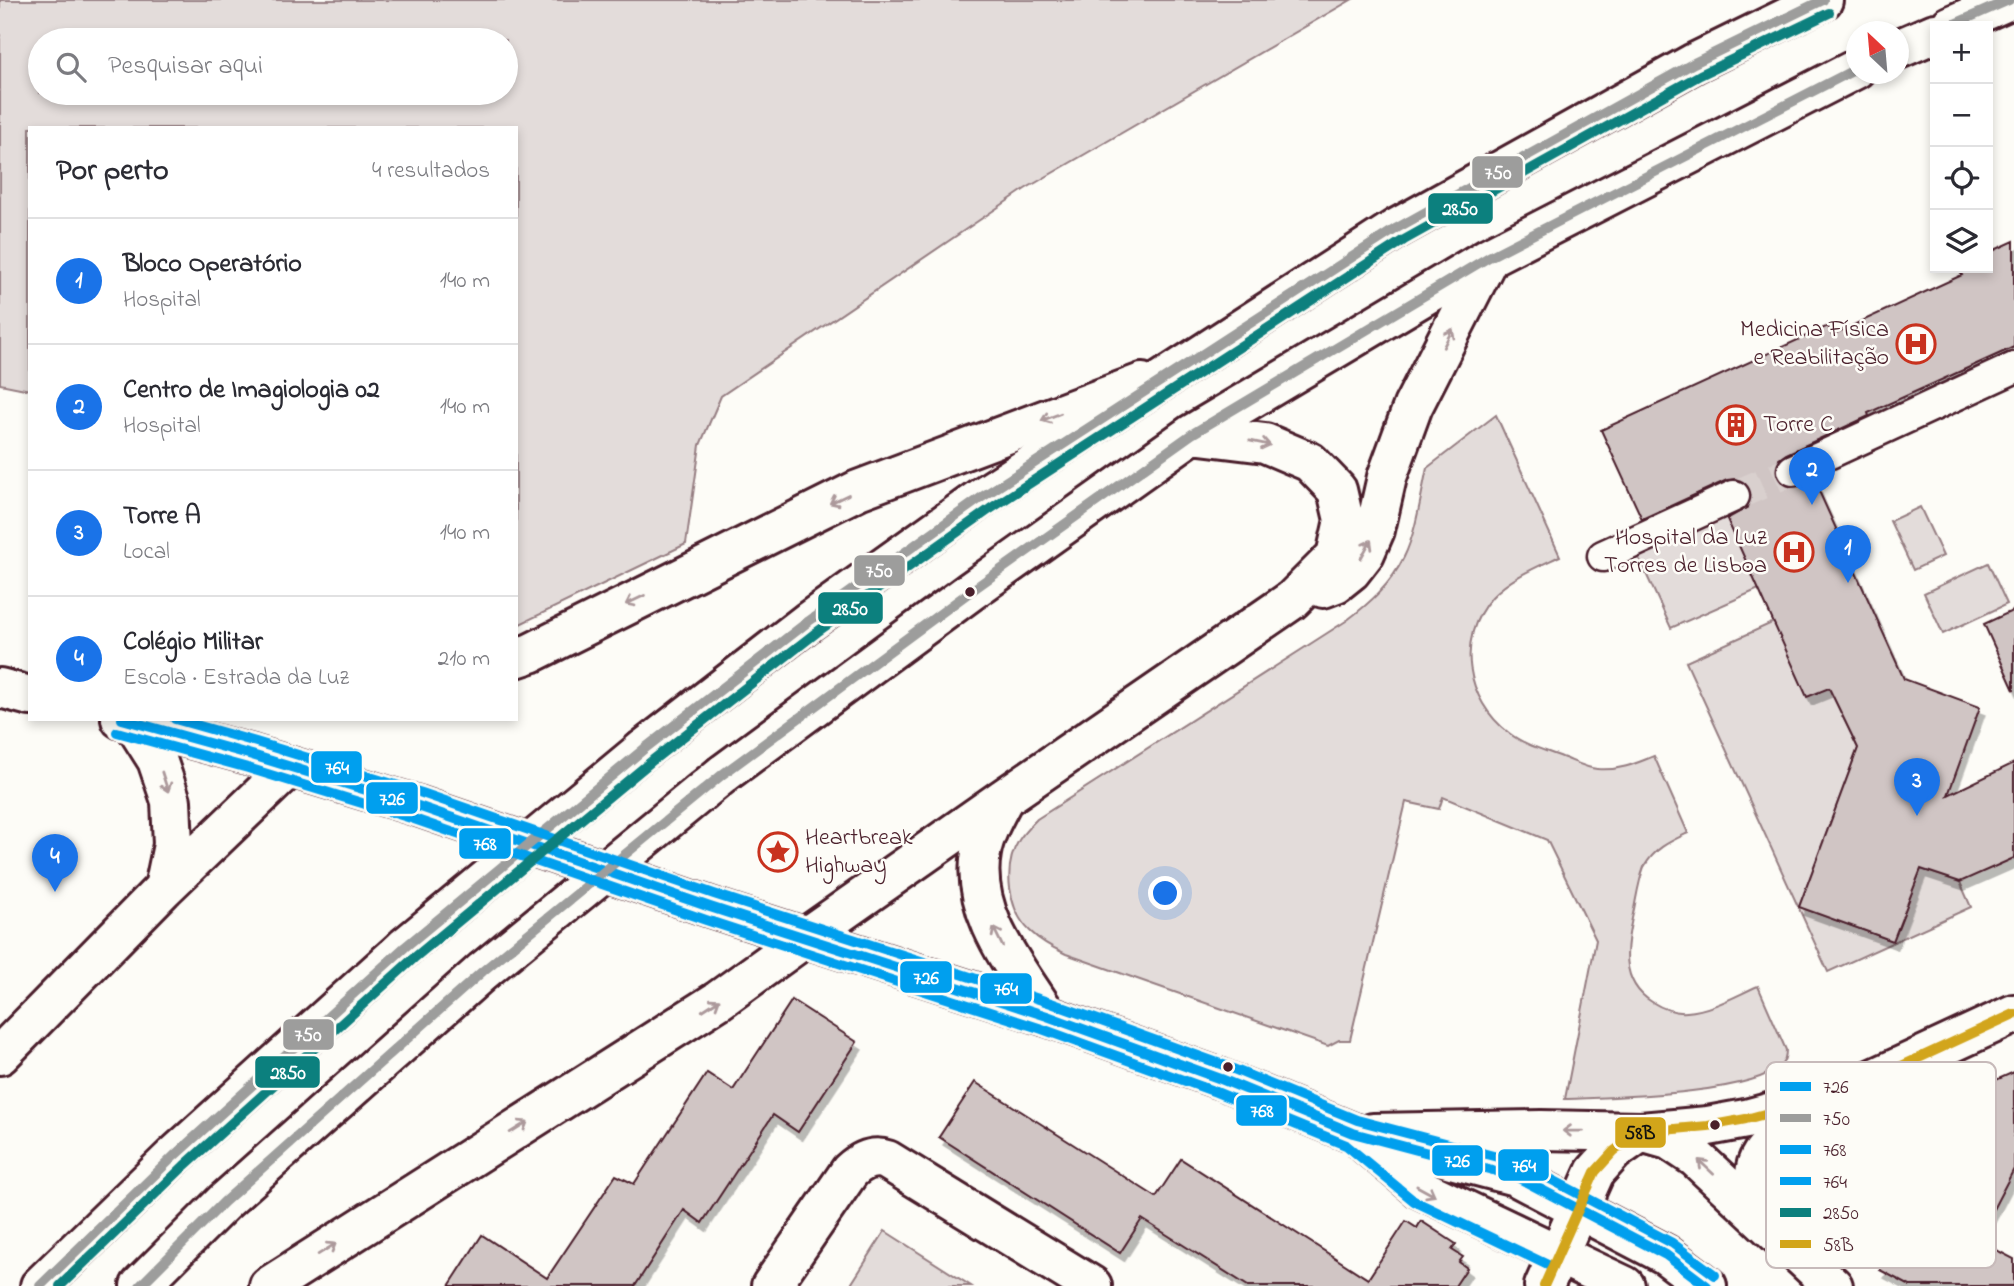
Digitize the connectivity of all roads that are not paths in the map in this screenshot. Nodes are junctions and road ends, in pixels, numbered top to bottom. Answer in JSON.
{"nodes":[{"id":1,"x":1823,"y":0,"type":"edge"},
{"id":2,"x":2009,"y":0,"type":"edge"},
{"id":3,"x":1784,"y":13,"type":"edge"},
{"id":4,"x":1961,"y":21,"type":"edge"},
{"id":5,"x":1930,"y":35,"type":"edge"},
{"id":6,"x":1909,"y":45,"type":"edge"},
{"id":7,"x":1846,"y":75,"type":"edge"},
{"id":8,"x":1489,"y":257,"type":"junction"},
{"id":9,"x":1184,"y":368,"type":"junction"},
{"id":10,"x":2014,"y":368,"type":"edge"},
{"id":11,"x":1192,"y":434,"type":"junction"},
{"id":12,"x":1793,"y":470,"type":"tunnel mouth"},
{"id":13,"x":1734,"y":496,"type":"tunnel mouth"},
{"id":14,"x":1603,"y":556,"type":"dead end"},
{"id":15,"x":1292,"y":600,"type":"junction"},
{"id":16,"x":518,"y":657,"type":"edge"},
{"id":17,"x":0,"y":688,"type":"edge"},
{"id":18,"x":28,"y":695,"type":"edge"},
{"id":19,"x":135,"y":721,"type":"edge"},
{"id":20,"x":137,"y":721,"type":"edge"},
{"id":21,"x":290,"y":767,"type":"junction"},
{"id":22,"x":1004,"y":798,"type":"junction"},
{"id":23,"x":164,"y":888,"type":"junction"},
{"id":24,"x":806,"y":937,"type":"junction"},
{"id":25,"x":2014,"y":1014,"type":"edge"},
{"id":26,"x":1047,"y":1016,"type":"junction"},
{"id":27,"x":0,"y":1055,"type":"edge"},
{"id":28,"x":1910,"y":1062,"type":"edge"},
{"id":29,"x":1766,"y":1112,"type":"edge"},
{"id":30,"x":1641,"y":1132,"type":"junction"},
{"id":31,"x":1353,"y":1133,"type":"junction"},
{"id":32,"x":1766,"y":1149,"type":"edge"},
{"id":33,"x":1578,"y":1209,"type":"junction"},
{"id":34,"x":1766,"y":1211,"type":"edge"},
{"id":35,"x":1766,"y":1223,"type":"edge"},
{"id":36,"x":1814,"y":1268,"type":"edge"},
{"id":37,"x":1551,"y":1270,"type":"edge"},
{"id":38,"x":40,"y":1286,"type":"edge"},
{"id":39,"x":140,"y":1286,"type":"edge"},
{"id":40,"x":269,"y":1286,"type":"edge"},
{"id":41,"x":771,"y":1286,"type":"edge"},
{"id":42,"x":1092,"y":1286,"type":"edge"},
{"id":43,"x":1625,"y":1286,"type":"edge"},
{"id":44,"x":1707,"y":1286,"type":"edge"},
{"id":45,"x":1833,"y":1286,"type":"edge"}],
"edges":[{"from":1,"to":3,"type":"main road"},
{"from":2,"to":4,"type":"main road"},
{"from":3,"to":9,"type":"main road"},
{"from":5,"to":6,"type":"main road"},
{"from":7,"to":8,"type":"main road"},
{"from":8,"to":11,"type":"main road"},
{"from":15,"to":8,"type":"main road","one_way":true},
{"from":9,"to":16,"type":"main road","one_way":true},
{"from":9,"to":38,"type":"main road","bridge":true},
{"from":10,"to":12,"type":"street"},
{"from":11,"to":15,"type":"main road","one_way":true},
{"from":11,"to":39,"type":"main road","bridge":true},
{"from":13,"to":14,"type":"street"},
{"from":15,"to":22,"type":"main road"},
{"from":17,"to":18,"type":"main road"},
{"from":19,"to":23,"type":"main road","one_way":true},
{"from":20,"to":21,"type":"main road"},
{"from":21,"to":23,"type":"main road"},
{"from":21,"to":24,"type":"main road"},
{"from":22,"to":24,"type":"main road"},
{"from":26,"to":22,"type":"main road","one_way":true},
{"from":23,"to":27,"type":"main road"},
{"from":24,"to":26,"type":"main road"},
{"from":40,"to":24,"type":"main road","one_way":true},
{"from":25,"to":28,"type":"main road"},
{"from":26,"to":31,"type":"main road"},
{"from":29,"to":30,"type":"main road"},
{"from":30,"to":31,"type":"main road","one_way":true},
{"from":30,"to":33,"type":"main road"},
{"from":35,"to":30,"type":"main road","one_way":true},
{"from":31,"to":33,"type":"main road"},
{"from":31,"to":37,"type":"main road","one_way":true},
{"from":32,"to":34,"type":"main road"},
{"from":33,"to":37,"type":"main road"},
{"from":33,"to":44,"type":"main road"},
{"from":36,"to":45,"type":"main road"},
{"from":37,"to":43,"type":"main road"},
{"from":41,"to":42,"type":"main road"}]}
